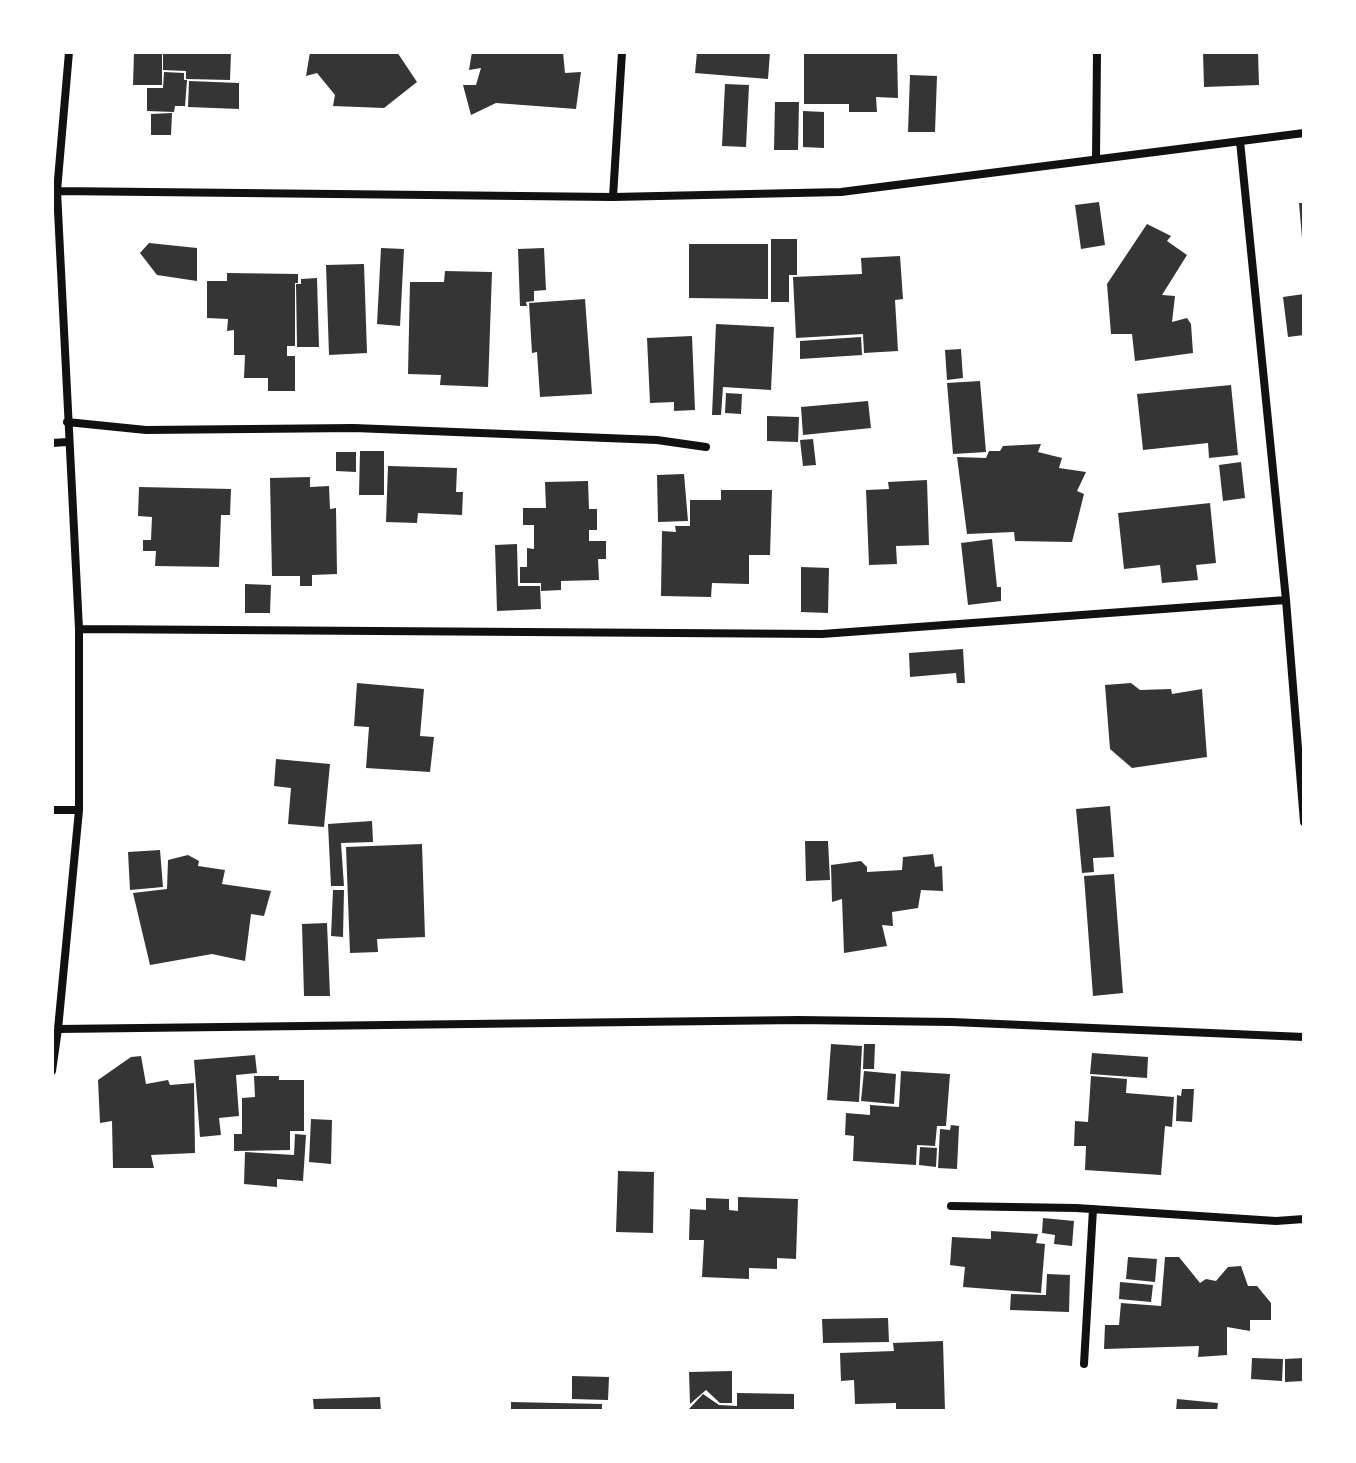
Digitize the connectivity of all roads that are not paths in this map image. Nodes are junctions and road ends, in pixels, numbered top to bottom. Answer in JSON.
{"nodes":[{"id":1,"x":69,"y":52,"type":"edge"},
{"id":2,"x":622,"y":52,"type":"edge"},
{"id":3,"x":1097,"y":52,"type":"edge"},
{"id":4,"x":1304,"y":133,"type":"edge"},
{"id":5,"x":1240,"y":141,"type":"junction"},
{"id":6,"x":1096,"y":159,"type":"junction"},
{"id":7,"x":57,"y":191,"type":"junction"},
{"id":8,"x":613,"y":197,"type":"junction"},
{"id":9,"x":57,"y":288,"type":"edge"},
{"id":10,"x":67,"y":422,"type":"junction"},
{"id":11,"x":68,"y":442,"type":"junction"},
{"id":12,"x":52,"y":443,"type":"edge"},
{"id":13,"x":706,"y":447,"type":"dead end"},
{"id":14,"x":1286,"y":600,"type":"junction"},
{"id":15,"x":79,"y":629,"type":"junction"},
{"id":16,"x":52,"y":810,"type":"edge"},
{"id":17,"x":79,"y":810,"type":"junction"},
{"id":18,"x":1304,"y":822,"type":"edge"},
{"id":19,"x":58,"y":1029,"type":"junction"},
{"id":20,"x":1304,"y":1037,"type":"edge"},
{"id":21,"x":52,"y":1071,"type":"edge"},
{"id":22,"x":951,"y":1206,"type":"dead end"},
{"id":23,"x":1093,"y":1209,"type":"junction"},
{"id":24,"x":1304,"y":1219,"type":"edge"},
{"id":25,"x":1084,"y":1364,"type":"dead end"}],
"edges":[{"from":1,"to":7,"type":"street"},
{"from":2,"to":8,"type":"street"},
{"from":3,"to":6,"type":"street"},
{"from":4,"to":5,"type":"street"},
{"from":5,"to":6,"type":"street"},
{"from":5,"to":14,"type":"street"},
{"from":6,"to":8,"type":"street"},
{"from":7,"to":8,"type":"street"},
{"from":7,"to":9,"type":"street"},
{"from":9,"to":10,"type":"street"},
{"from":10,"to":11,"type":"street"},
{"from":10,"to":13,"type":"street"},
{"from":11,"to":12,"type":"street"},
{"from":11,"to":15,"type":"street"},
{"from":14,"to":15,"type":"street"},
{"from":14,"to":18,"type":"street"},
{"from":15,"to":17,"type":"street"},
{"from":16,"to":17,"type":"street"},
{"from":17,"to":19,"type":"street"},
{"from":19,"to":20,"type":"street"},
{"from":19,"to":21,"type":"street"},
{"from":22,"to":23,"type":"street"},
{"from":23,"to":24,"type":"street"},
{"from":23,"to":25,"type":"street"}]}
